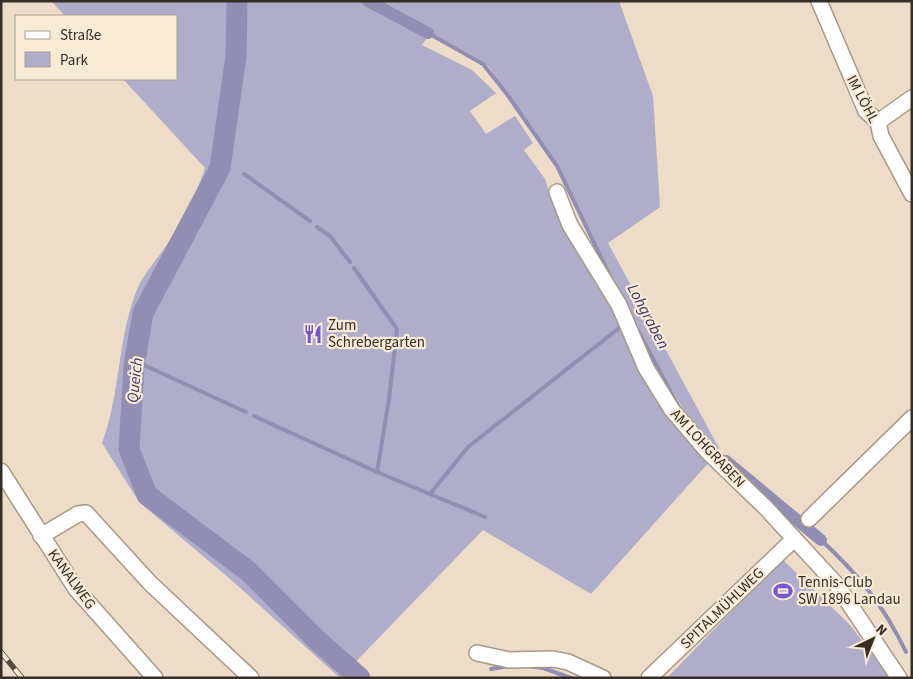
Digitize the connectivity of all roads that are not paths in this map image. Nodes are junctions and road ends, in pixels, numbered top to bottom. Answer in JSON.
{"nodes":[{"id":1,"x":819,"y":1,"type":"edge"},
{"id":2,"x":912,"y":98,"type":"edge"},
{"id":3,"x":878,"y":122,"type":"junction"},
{"id":4,"x":557,"y":192,"type":"dead end"},
{"id":5,"x":912,"y":194,"type":"edge"},
{"id":6,"x":912,"y":418,"type":"edge"},
{"id":7,"x":1,"y":471,"type":"edge"},
{"id":8,"x":809,"y":519,"type":"dead end"},
{"id":9,"x":41,"y":536,"type":"junction"},
{"id":10,"x":794,"y":539,"type":"junction"},
{"id":11,"x":477,"y":653,"type":"dead end"},
{"id":12,"x":155,"y":678,"type":"edge"},
{"id":13,"x":251,"y":678,"type":"edge"},
{"id":14,"x":603,"y":678,"type":"edge"},
{"id":15,"x":649,"y":678,"type":"edge"},
{"id":16,"x":899,"y":678,"type":"edge"}],
"edges":[{"from":1,"to":3,"type":"street","name":"IM LÖHL"},
{"from":2,"to":3,"type":"street"},
{"from":3,"to":5,"type":"street","name":"IM LÖHL"},
{"from":4,"to":10,"type":"street","name":"AM LOHGRABEN"},
{"from":6,"to":8,"type":"street"},
{"from":7,"to":9,"type":"street","name":"KANALWEG"},
{"from":9,"to":12,"type":"street","name":"KANALWEG"},
{"from":9,"to":13,"type":"street"},
{"from":10,"to":15,"type":"street","name":"SPITALMÜHLWEG"},
{"from":10,"to":16,"type":"street","name":"AM LOHGRABEN"},
{"from":11,"to":14,"type":"street"}]}
